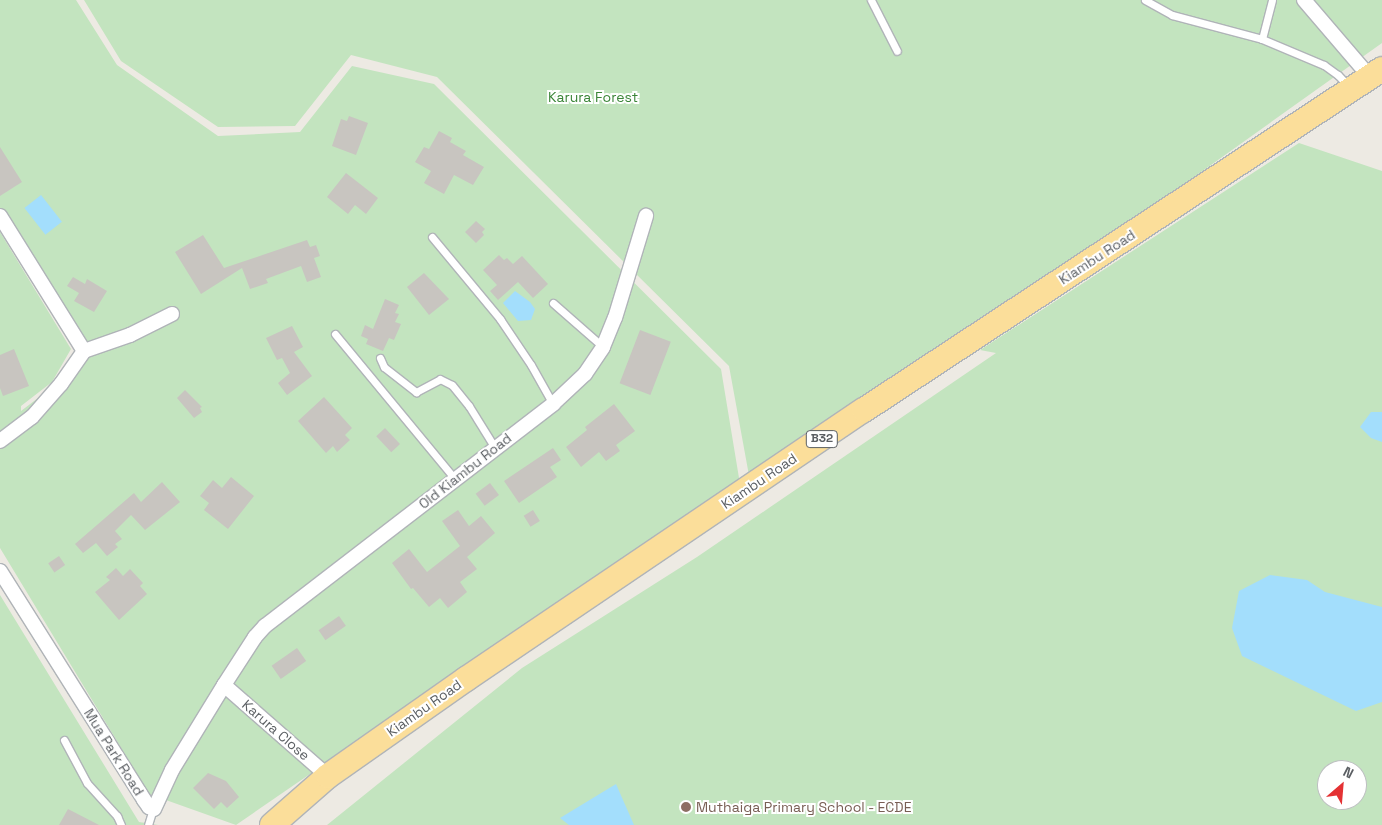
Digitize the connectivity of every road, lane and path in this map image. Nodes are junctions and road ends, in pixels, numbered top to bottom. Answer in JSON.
{"nodes":[{"id":1,"x":871,"y":0,"type":"edge"},
{"id":2,"x":1145,"y":0,"type":"edge"},
{"id":3,"x":1272,"y":0,"type":"edge"},
{"id":4,"x":1304,"y":0,"type":"edge"},
{"id":5,"x":1262,"y":39,"type":"junction"},
{"id":6,"x":897,"y":51,"type":"dead end"},
{"id":7,"x":1368,"y":79,"type":"edge"},
{"id":8,"x":0,"y":216,"type":"edge"},
{"id":9,"x":646,"y":216,"type":"dead end"},
{"id":10,"x":432,"y":237,"type":"dead end"},
{"id":11,"x":553,"y":303,"type":"dead end"},
{"id":12,"x":172,"y":314,"type":"dead end"},
{"id":13,"x":334,"y":334,"type":"dead end"},
{"id":14,"x":603,"y":347,"type":"junction"},
{"id":15,"x":84,"y":351,"type":"junction"},
{"id":16,"x":380,"y":358,"type":"dead end"},
{"id":17,"x":553,"y":404,"type":"junction"},
{"id":18,"x":0,"y":440,"type":"edge"},
{"id":19,"x":496,"y":448,"type":"junction"},
{"id":20,"x":455,"y":480,"type":"junction"},
{"id":21,"x":0,"y":571,"type":"edge"},
{"id":22,"x":224,"y":685,"type":"junction"},
{"id":23,"x":64,"y":740,"type":"dead end"},
{"id":24,"x":328,"y":776,"type":"junction"},
{"id":25,"x":153,"y":809,"type":"junction"},
{"id":26,"x":122,"y":825,"type":"edge"},
{"id":27,"x":148,"y":825,"type":"edge"},
{"id":28,"x":272,"y":825,"type":"edge"}],
"edges":[{"from":1,"to":6,"type":"lane"},
{"from":2,"to":5,"type":"lane"},
{"from":3,"to":5,"type":"lane"},
{"from":4,"to":7,"type":"street"},
{"from":5,"to":7,"type":"lane"},
{"from":7,"to":24,"type":"highway","name":"Kiambu Road","number":"B32"},
{"from":8,"to":15,"type":"street"},
{"from":9,"to":14,"type":"street","name":"Old Kiambu Road"},
{"from":10,"to":17,"type":"lane"},
{"from":11,"to":14,"type":"lane"},
{"from":12,"to":15,"type":"street"},
{"from":13,"to":20,"type":"lane"},
{"from":14,"to":17,"type":"street","name":"Old Kiambu Road"},
{"from":15,"to":18,"type":"street"},
{"from":16,"to":19,"type":"lane"},
{"from":17,"to":19,"type":"street","name":"Old Kiambu Road"},
{"from":19,"to":20,"type":"street","name":"Old Kiambu Road"},
{"from":20,"to":22,"type":"street","name":"Old Kiambu Road"},
{"from":21,"to":25,"type":"street","name":"Mua Park Road"},
{"from":22,"to":24,"type":"street","name":"Karura Close"},
{"from":22,"to":25,"type":"street","name":"Mua Park Road"},
{"from":23,"to":26,"type":"lane"},
{"from":24,"to":28,"type":"highway","name":"Kiambu Road","number":"B32"},
{"from":25,"to":27,"type":"lane"}]}
